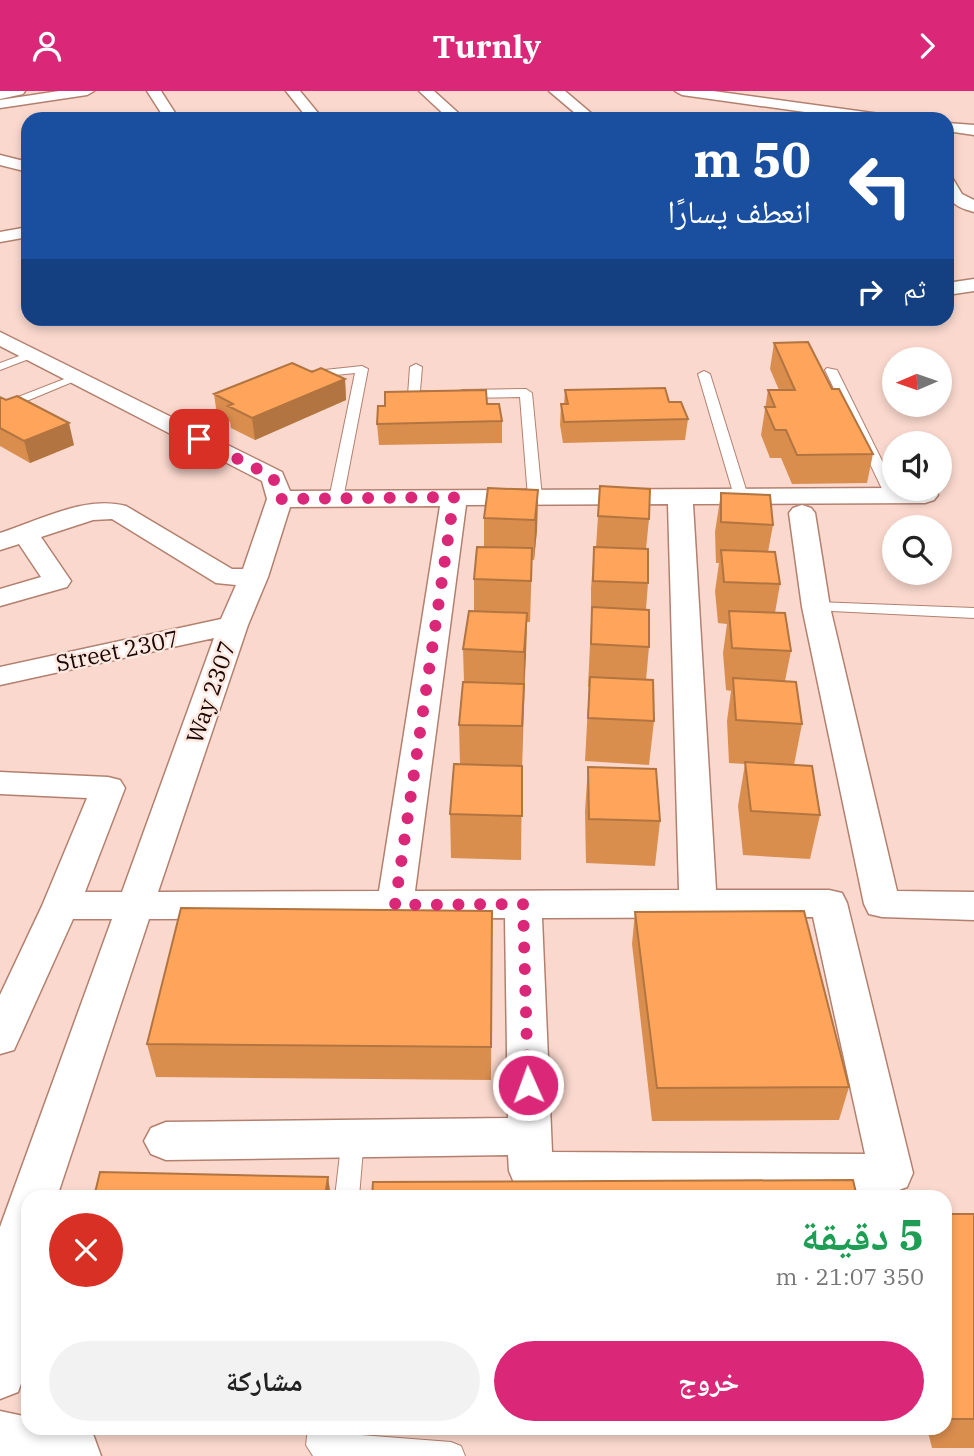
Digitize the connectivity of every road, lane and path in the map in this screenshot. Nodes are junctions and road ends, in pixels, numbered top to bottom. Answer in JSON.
{"nodes":[{"id":1,"x":17,"y":91,"type":"edge"},
{"id":2,"x":87,"y":91,"type":"edge"},
{"id":3,"x":154,"y":91,"type":"edge"},
{"id":4,"x":293,"y":91,"type":"edge"},
{"id":5,"x":426,"y":91,"type":"edge"},
{"id":6,"x":556,"y":91,"type":"edge"},
{"id":7,"x":682,"y":91,"type":"edge"},
{"id":8,"x":714,"y":93,"type":"edge"},
{"id":9,"x":0,"y":94,"type":"edge"},
{"id":10,"x":740,"y":95,"type":"edge"},
{"id":11,"x":0,"y":104,"type":"edge"},
{"id":12,"x":168,"y":112,"type":"edge"},
{"id":13,"x":310,"y":112,"type":"edge"},
{"id":14,"x":450,"y":112,"type":"edge"},
{"id":15,"x":582,"y":112,"type":"edge"},
{"id":16,"x":714,"y":112,"type":"dead end"},
{"id":17,"x":844,"y":112,"type":"edge"},
{"id":18,"x":954,"y":128,"type":"edge"},
{"id":19,"x":974,"y":130,"type":"edge"},
{"id":20,"x":19,"y":148,"type":"dead end"},
{"id":21,"x":0,"y":152,"type":"edge"},
{"id":22,"x":0,"y":160,"type":"edge"},
{"id":23,"x":21,"y":165,"type":"edge"},
{"id":24,"x":954,"y":194,"type":"edge"},
{"id":25,"x":974,"y":207,"type":"edge"},
{"id":26,"x":974,"y":285,"type":"edge"},
{"id":27,"x":954,"y":288,"type":"edge"},
{"id":28,"x":0,"y":338,"type":"edge"},
{"id":29,"x":30,"y":355,"type":"junction"},
{"id":30,"x":0,"y":367,"type":"edge"},
{"id":31,"x":416,"y":367,"type":"dead end"},
{"id":32,"x":831,"y":370,"type":"dead end"},
{"id":33,"x":704,"y":374,"type":"dead end"},
{"id":34,"x":292,"y":377,"type":"edge"},
{"id":35,"x":76,"y":378,"type":"junction"},
{"id":36,"x":0,"y":408,"type":"edge"},
{"id":37,"x":882,"y":475,"type":"edge"},
{"id":38,"x":882,"y":495,"type":"edge"},
{"id":39,"x":741,"y":496,"type":"junction"},
{"id":40,"x":454,"y":497,"type":"junction"},
{"id":41,"x":535,"y":497,"type":"junction"},
{"id":42,"x":680,"y":497,"type":"junction"},
{"id":43,"x":280,"y":499,"type":"junction"},
{"id":44,"x":335,"y":499,"type":"junction"},
{"id":45,"x":802,"y":513,"type":"dead end"},
{"id":46,"x":13,"y":538,"type":"edge"},
{"id":47,"x":254,"y":577,"type":"junction"},
{"id":48,"x":0,"y":598,"type":"edge"},
{"id":49,"x":816,"y":607,"type":"junction"},
{"id":50,"x":974,"y":613,"type":"edge"},
{"id":51,"x":233,"y":625,"type":"junction"},
{"id":52,"x":0,"y":676,"type":"edge"},
{"id":53,"x":0,"y":783,"type":"edge"},
{"id":54,"x":698,"y":902,"type":"junction"},
{"id":55,"x":523,"y":904,"type":"junction"},
{"id":56,"x":395,"y":905,"type":"junction"},
{"id":57,"x":61,"y":906,"type":"junction"},
{"id":58,"x":974,"y":906,"type":"edge"},
{"id":59,"x":135,"y":907,"type":"junction"},
{"id":60,"x":15,"y":973,"type":"edge"},
{"id":61,"x":0,"y":1038,"type":"edge"},
{"id":62,"x":529,"y":1136,"type":"junction"},
{"id":63,"x":353,"y":1137,"type":"junction"},
{"id":64,"x":166,"y":1141,"type":"dead end"},
{"id":65,"x":36,"y":1190,"type":"edge"},
{"id":66,"x":348,"y":1190,"type":"edge"},
{"id":67,"x":21,"y":1233,"type":"edge"},
{"id":68,"x":0,"y":1290,"type":"edge"},
{"id":69,"x":0,"y":1300,"type":"edge"},
{"id":70,"x":0,"y":1374,"type":"edge"},
{"id":71,"x":321,"y":1435,"type":"edge"},
{"id":72,"x":451,"y":1456,"type":"edge"}],
"edges":[{"from":1,"to":9,"type":"main road"},
{"from":2,"to":11,"type":"street"},
{"from":3,"to":12,"type":"street"},
{"from":4,"to":13,"type":"street"},
{"from":5,"to":14,"type":"street"},
{"from":6,"to":15,"type":"street"},
{"from":7,"to":8,"type":"street"},
{"from":8,"to":10,"type":"street"},
{"from":8,"to":16,"type":"street"},
{"from":10,"to":17,"type":"street"},
{"from":18,"to":19,"type":"street"},
{"from":20,"to":21,"type":"street"},
{"from":22,"to":23,"type":"street"},
{"from":24,"to":25,"type":"street"},
{"from":26,"to":27,"type":"street"},
{"from":28,"to":29,"type":"street"},
{"from":29,"to":30,"type":"lane"},
{"from":29,"to":35,"type":"street"},
{"from":31,"to":41,"type":"lane"},
{"from":32,"to":37,"type":"lane"},
{"from":33,"to":39,"type":"lane"},
{"from":34,"to":44,"type":"lane"},
{"from":35,"to":36,"type":"lane"},
{"from":35,"to":43,"type":"street"},
{"from":38,"to":39,"type":"street"},
{"from":39,"to":42,"type":"street"},
{"from":40,"to":41,"type":"street"},
{"from":40,"to":44,"type":"street"},
{"from":40,"to":56,"type":"street"},
{"from":41,"to":42,"type":"street"},
{"from":42,"to":54,"type":"street"},
{"from":43,"to":44,"type":"street"},
{"from":43,"to":47,"type":"street","name":"Way 2307"},
{"from":45,"to":49,"type":"street"},
{"from":46,"to":47,"type":"street"},
{"from":46,"to":48,"type":"street"},
{"from":47,"to":51,"type":"street","name":"Way 2307"},
{"from":49,"to":50,"type":"lane"},
{"from":49,"to":58,"type":"street"},
{"from":51,"to":52,"type":"street","name":"Street 2307"},
{"from":51,"to":59,"type":"street","name":"Way 2307"},
{"from":53,"to":57,"type":"street"},
{"from":54,"to":55,"type":"street"},
{"from":54,"to":62,"type":"street"},
{"from":55,"to":56,"type":"street"},
{"from":55,"to":62,"type":"street"},
{"from":56,"to":59,"type":"street"},
{"from":57,"to":59,"type":"street"},
{"from":57,"to":60,"type":"street"},
{"from":59,"to":65,"type":"street","name":"Way 2307"},
{"from":60,"to":61,"type":"street"},
{"from":62,"to":63,"type":"street"},
{"from":63,"to":64,"type":"street"},
{"from":63,"to":66,"type":"lane"},
{"from":67,"to":68,"type":"street"},
{"from":69,"to":70,"type":"street"},
{"from":71,"to":72,"type":"lane"}]}
